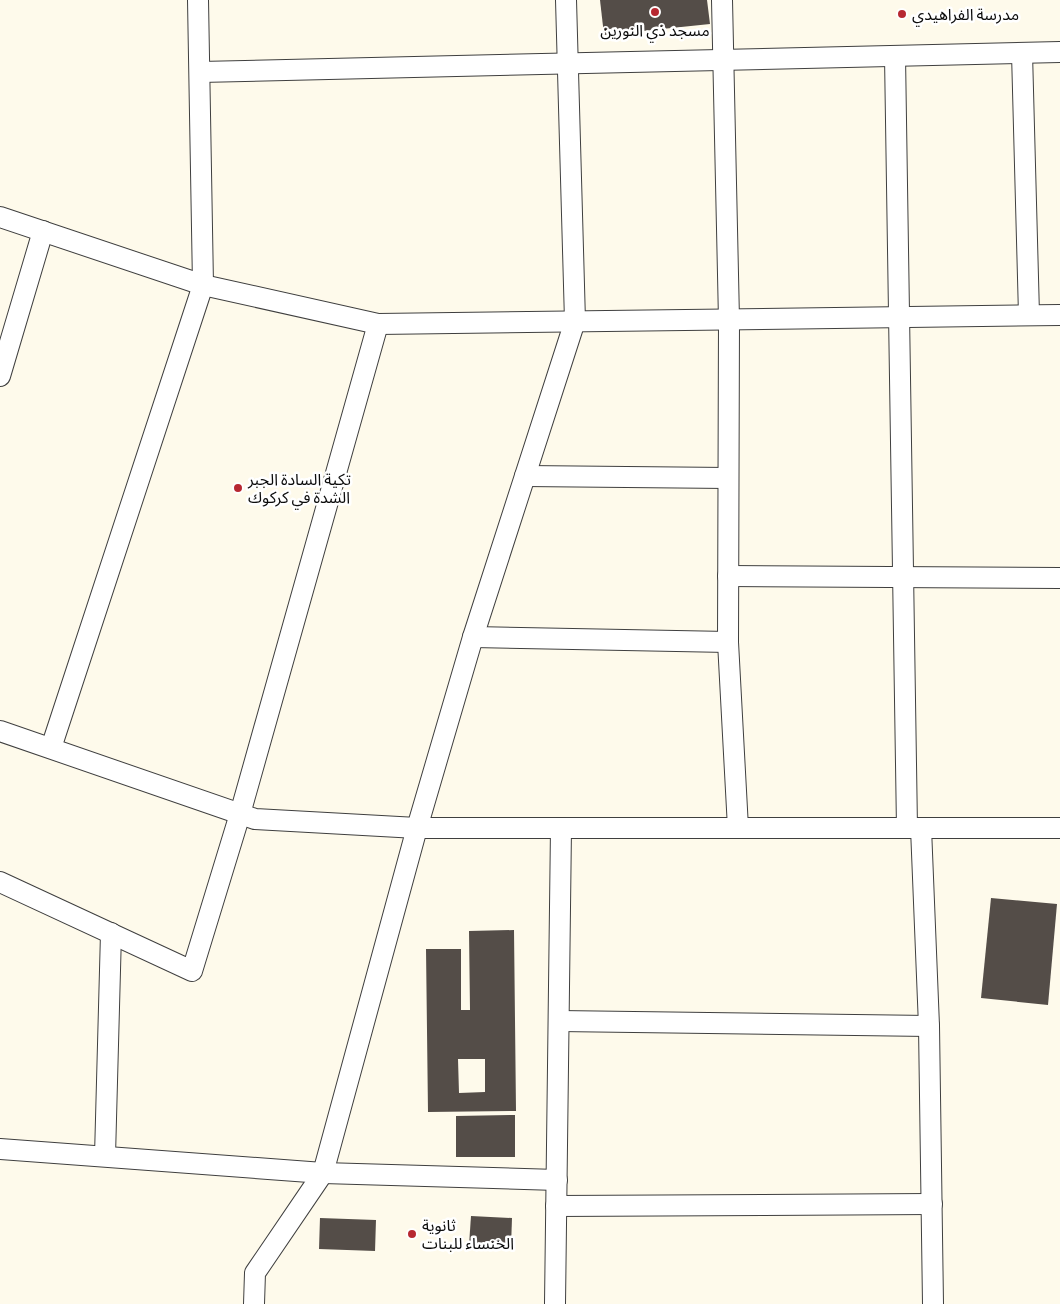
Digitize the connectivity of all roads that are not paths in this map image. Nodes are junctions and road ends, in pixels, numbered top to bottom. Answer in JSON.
{"nodes":[{"id":1,"x":198,"y":0,"type":"edge"},
{"id":2,"x":566,"y":0,"type":"edge"},
{"id":3,"x":722,"y":0,"type":"edge"},
{"id":4,"x":1060,"y":52,"type":"edge"},
{"id":5,"x":1022,"y":53,"type":"junction"},
{"id":6,"x":895,"y":56,"type":"junction"},
{"id":7,"x":724,"y":59,"type":"junction"},
{"id":8,"x":569,"y":64,"type":"junction"},
{"id":9,"x":200,"y":72,"type":"junction"},
{"id":10,"x":0,"y":217,"type":"edge"},
{"id":11,"x":43,"y":231,"type":"junction"},
{"id":12,"x":203,"y":284,"type":"junction"},
{"id":13,"x":1029,"y":315,"type":"junction"},
{"id":14,"x":1060,"y":315,"type":"edge"},
{"id":15,"x":899,"y":317,"type":"junction"},
{"id":16,"x":729,"y":320,"type":"junction"},
{"id":17,"x":575,"y":321,"type":"junction"},
{"id":18,"x":378,"y":324,"type":"junction"},
{"id":19,"x":0,"y":376,"type":"edge"},
{"id":20,"x":525,"y":476,"type":"junction"},
{"id":21,"x":728,"y":478,"type":"junction"},
{"id":22,"x":728,"y":576,"type":"junction"},
{"id":23,"x":904,"y":577,"type":"junction"},
{"id":24,"x":1060,"y":578,"type":"edge"},
{"id":25,"x":473,"y":637,"type":"junction"},
{"id":26,"x":728,"y":642,"type":"junction"},
{"id":27,"x":0,"y":731,"type":"edge"},
{"id":28,"x":51,"y":748,"type":"junction"},
{"id":29,"x":240,"y":814,"type":"junction"},
{"id":30,"x":417,"y":828,"type":"junction"},
{"id":31,"x":561,"y":828,"type":"junction"},
{"id":32,"x":738,"y":828,"type":"junction"},
{"id":33,"x":914,"y":828,"type":"junction"},
{"id":34,"x":1060,"y":828,"type":"edge"},
{"id":35,"x":0,"y":882,"type":"edge"},
{"id":36,"x":111,"y":932,"type":"junction"},
{"id":37,"x":559,"y":1021,"type":"junction"},
{"id":38,"x":930,"y":1026,"type":"junction"},
{"id":39,"x":0,"y":1149,"type":"edge"},
{"id":40,"x":105,"y":1156,"type":"junction"},
{"id":41,"x":322,"y":1173,"type":"junction"},
{"id":42,"x":557,"y":1180,"type":"junction"},
{"id":43,"x":932,"y":1204,"type":"junction"},
{"id":44,"x":556,"y":1206,"type":"junction"},
{"id":45,"x":254,"y":1304,"type":"edge"},
{"id":46,"x":555,"y":1304,"type":"edge"},
{"id":47,"x":933,"y":1304,"type":"edge"}],
"edges":[{"from":1,"to":9,"type":"street"},
{"from":2,"to":8,"type":"street"},
{"from":3,"to":7,"type":"street"},
{"from":4,"to":5,"type":"street"},
{"from":5,"to":6,"type":"street"},
{"from":5,"to":13,"type":"street"},
{"from":6,"to":7,"type":"street"},
{"from":6,"to":15,"type":"street"},
{"from":7,"to":8,"type":"street"},
{"from":7,"to":16,"type":"street"},
{"from":8,"to":9,"type":"street"},
{"from":8,"to":17,"type":"street"},
{"from":9,"to":12,"type":"street"},
{"from":10,"to":11,"type":"street"},
{"from":11,"to":12,"type":"street"},
{"from":11,"to":19,"type":"street"},
{"from":12,"to":18,"type":"street"},
{"from":12,"to":28,"type":"street"},
{"from":13,"to":14,"type":"street"},
{"from":13,"to":15,"type":"street"},
{"from":15,"to":16,"type":"street"},
{"from":15,"to":23,"type":"street"},
{"from":16,"to":17,"type":"street"},
{"from":16,"to":21,"type":"street"},
{"from":17,"to":18,"type":"street"},
{"from":17,"to":20,"type":"street"},
{"from":18,"to":29,"type":"street"},
{"from":20,"to":21,"type":"street"},
{"from":20,"to":25,"type":"street"},
{"from":21,"to":22,"type":"street"},
{"from":22,"to":23,"type":"street"},
{"from":22,"to":26,"type":"street"},
{"from":23,"to":24,"type":"street"},
{"from":23,"to":33,"type":"street"},
{"from":25,"to":26,"type":"street"},
{"from":25,"to":30,"type":"street"},
{"from":26,"to":32,"type":"street"},
{"from":27,"to":28,"type":"street"},
{"from":28,"to":29,"type":"street"},
{"from":29,"to":30,"type":"street"},
{"from":29,"to":36,"type":"street"},
{"from":30,"to":31,"type":"street"},
{"from":30,"to":41,"type":"street"},
{"from":31,"to":32,"type":"street"},
{"from":31,"to":37,"type":"street"},
{"from":32,"to":33,"type":"street"},
{"from":33,"to":34,"type":"street"},
{"from":33,"to":38,"type":"street"},
{"from":35,"to":36,"type":"street"},
{"from":36,"to":40,"type":"street"},
{"from":37,"to":38,"type":"street"},
{"from":37,"to":42,"type":"street"},
{"from":38,"to":43,"type":"street"},
{"from":39,"to":40,"type":"street"},
{"from":40,"to":41,"type":"street"},
{"from":41,"to":42,"type":"street"},
{"from":41,"to":45,"type":"street"},
{"from":42,"to":44,"type":"street"},
{"from":43,"to":44,"type":"street"},
{"from":43,"to":47,"type":"street"},
{"from":44,"to":46,"type":"street"}]}
